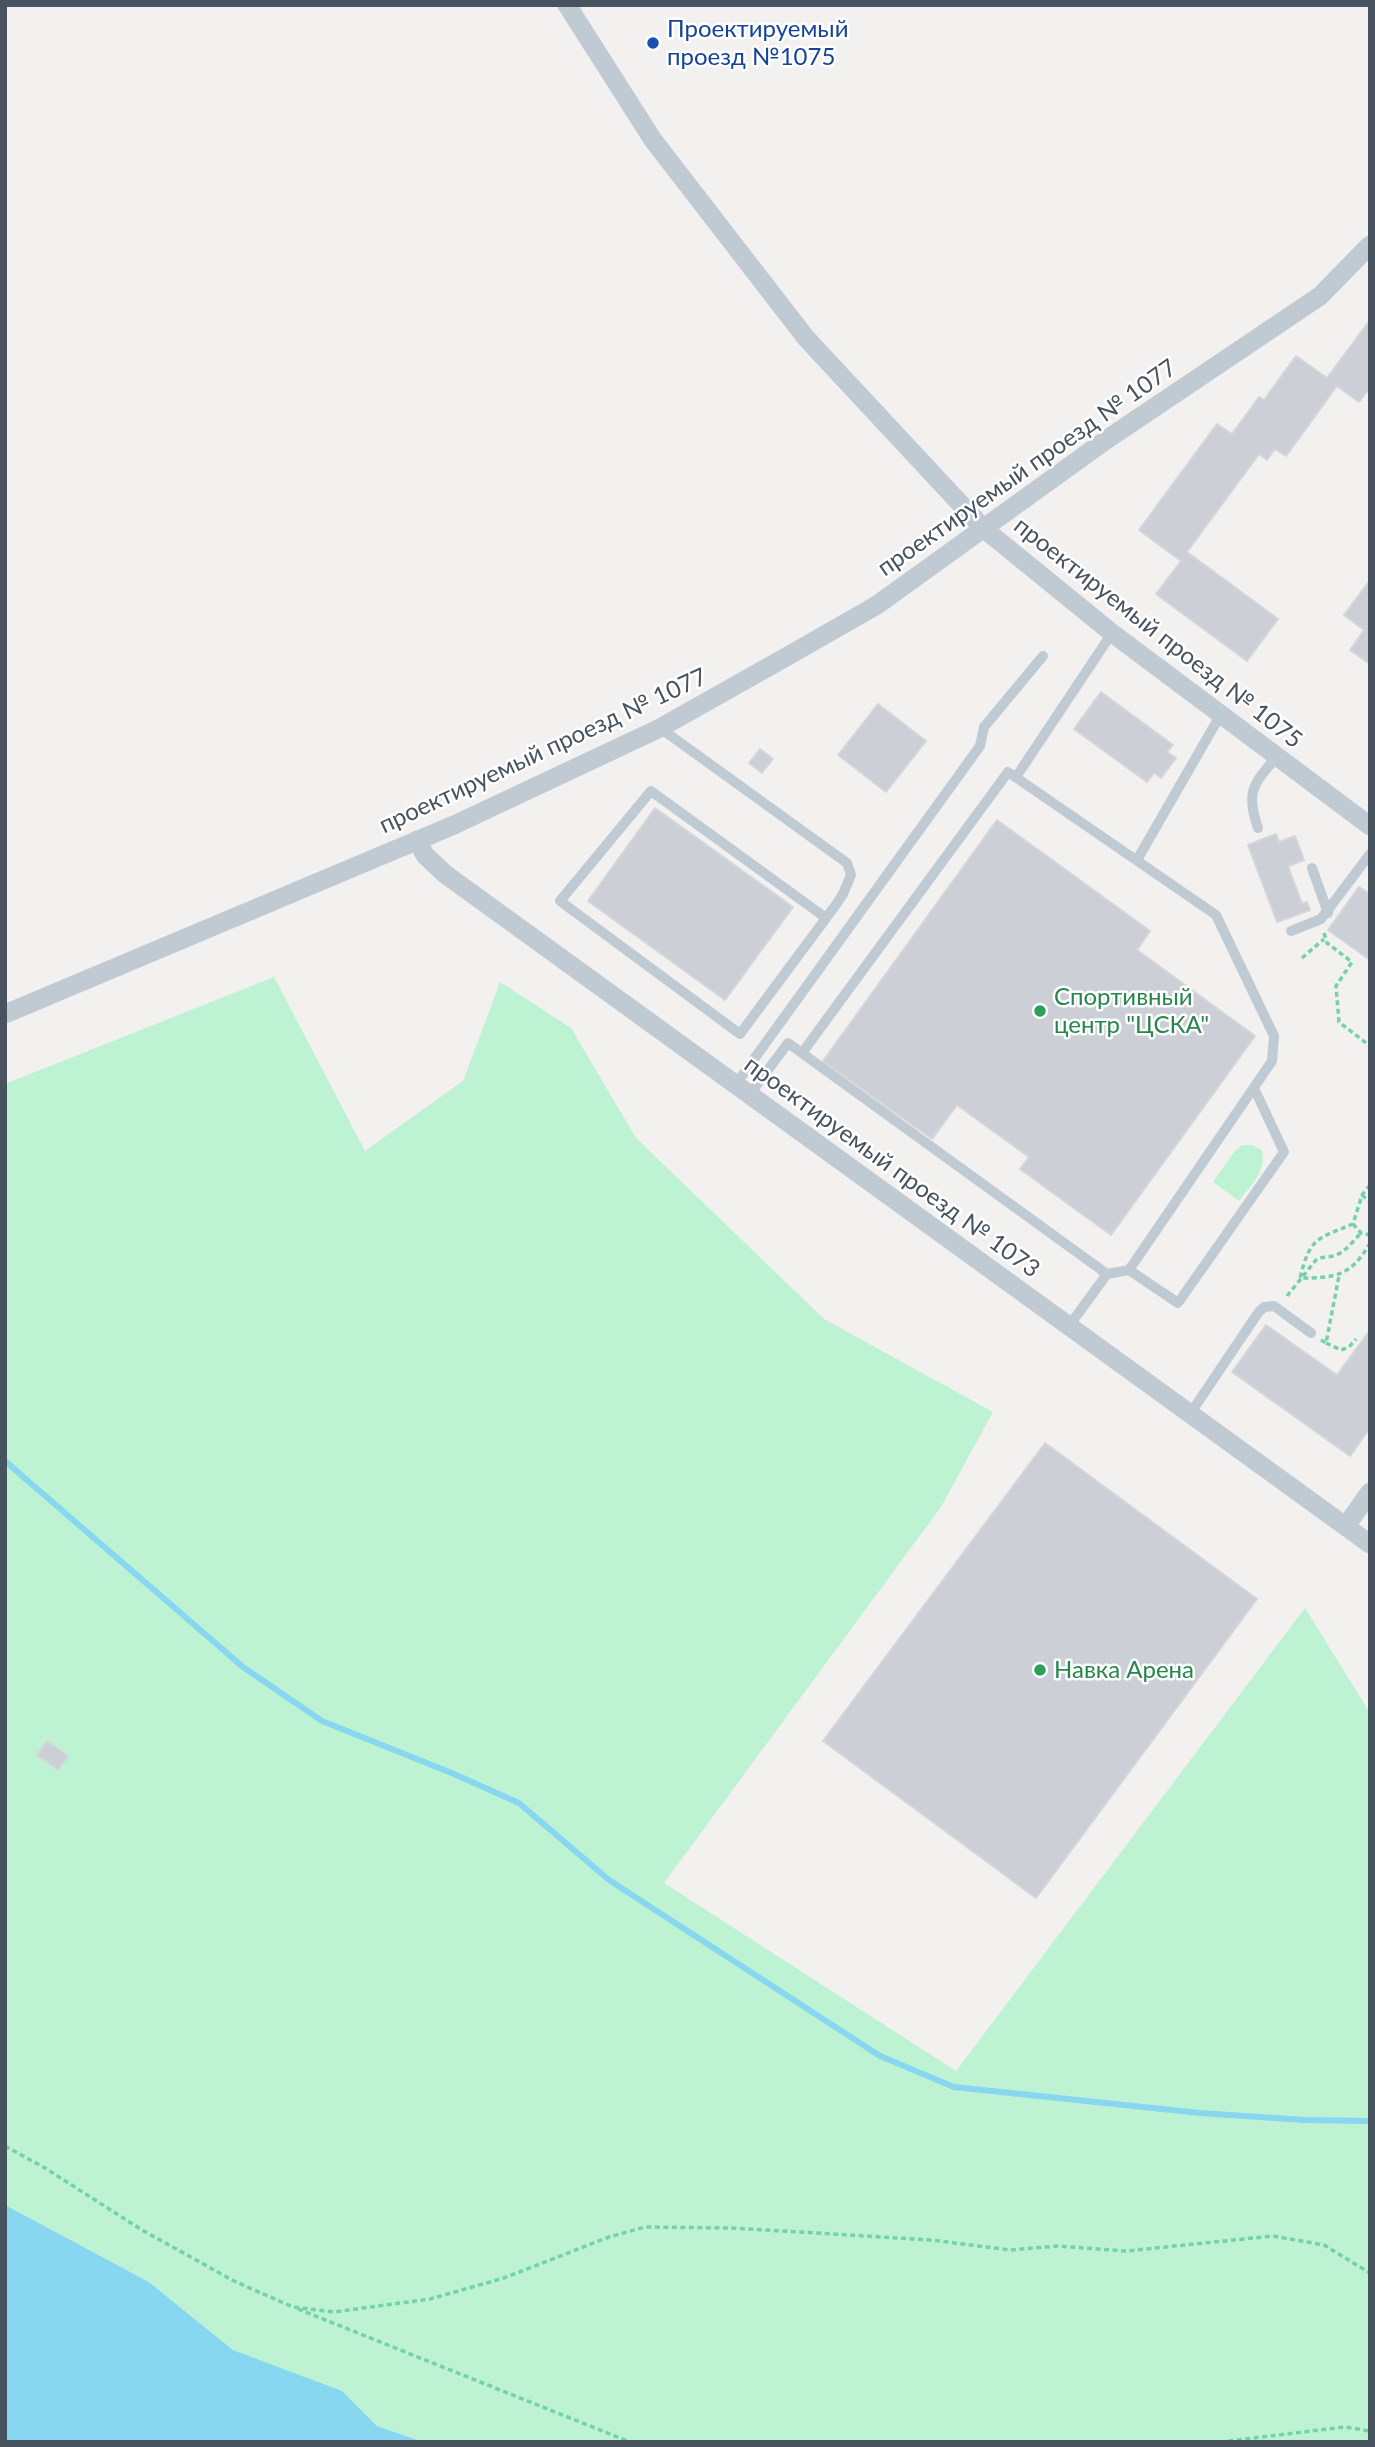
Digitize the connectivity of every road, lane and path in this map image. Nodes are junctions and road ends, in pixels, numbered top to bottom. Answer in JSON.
{"nodes":[{"id":1,"x":567,"y":5,"type":"edge"},
{"id":2,"x":1370,"y":246,"type":"edge"},
{"id":3,"x":983,"y":528,"type":"junction"},
{"id":4,"x":1112,"y":633,"type":"junction"},
{"id":5,"x":1043,"y":656,"type":"dead end"},
{"id":6,"x":1221,"y":714,"type":"junction"},
{"id":7,"x":660,"y":728,"type":"junction"},
{"id":8,"x":1276,"y":756,"type":"junction"},
{"id":9,"x":1016,"y":777,"type":"junction"},
{"id":10,"x":1370,"y":826,"type":"edge"},
{"id":11,"x":1258,"y":828,"type":"dead end"},
{"id":12,"x":417,"y":840,"type":"junction"},
{"id":13,"x":1370,"y":854,"type":"edge"},
{"id":14,"x":1137,"y":860,"type":"junction"},
{"id":15,"x":1311,"y":868,"type":"dead end"},
{"id":16,"x":1324,"y":916,"type":"junction"},
{"id":17,"x":826,"y":918,"type":"junction"},
{"id":18,"x":1291,"y":931,"type":"dead end"},
{"id":19,"x":1325,"y":939,"type":"junction"},
{"id":20,"x":1302,"y":958,"type":"dead end"},
{"id":21,"x":5,"y":1014,"type":"edge"},
{"id":22,"x":1370,"y":1046,"type":"edge"},
{"id":23,"x":802,"y":1053,"type":"junction"},
{"id":24,"x":1254,"y":1088,"type":"junction"},
{"id":25,"x":743,"y":1089,"type":"junction"},
{"id":26,"x":1370,"y":1185,"type":"edge"},
{"id":27,"x":1362,"y":1195,"type":"junction"},
{"id":28,"x":1370,"y":1202,"type":"edge"},
{"id":29,"x":1353,"y":1224,"type":"junction"},
{"id":30,"x":1362,"y":1233,"type":"junction"},
{"id":31,"x":1370,"y":1235,"type":"edge"},
{"id":32,"x":1370,"y":1243,"type":"edge"},
{"id":33,"x":1129,"y":1270,"type":"junction"},
{"id":34,"x":1107,"y":1274,"type":"junction"},
{"id":35,"x":1339,"y":1276,"type":"junction"},
{"id":36,"x":1300,"y":1278,"type":"junction"},
{"id":37,"x":1278,"y":1309,"type":"junction"},
{"id":38,"x":1069,"y":1326,"type":"junction"},
{"id":39,"x":1311,"y":1334,"type":"joint"},
{"id":40,"x":1356,"y":1339,"type":"dead end"},
{"id":41,"x":1326,"y":1343,"type":"junction"},
{"id":42,"x":1191,"y":1413,"type":"junction"},
{"id":43,"x":1370,"y":1492,"type":"edge"},
{"id":44,"x":1346,"y":1526,"type":"junction"},
{"id":45,"x":1370,"y":1544,"type":"edge"},
{"id":46,"x":5,"y":2146,"type":"edge"},
{"id":47,"x":1370,"y":2273,"type":"edge"},
{"id":48,"x":293,"y":2307,"type":"junction"},
{"id":49,"x":1370,"y":2431,"type":"edge"},
{"id":50,"x":630,"y":2442,"type":"edge"},
{"id":51,"x":1220,"y":2442,"type":"edge"}],
"edges":[{"from":1,"to":3,"type":"street","name":"проектируемый проезд № 1075"},
{"from":2,"to":3,"type":"street","name":"проектируемый проезд № 1077"},
{"from":3,"to":4,"type":"street","name":"проектируемый проезд № 1075"},
{"from":3,"to":7,"type":"street","name":"проектируемый проезд № 1077"},
{"from":4,"to":6,"type":"street","name":"проектируемый проезд № 1075"},
{"from":4,"to":9,"type":"lane"},
{"from":5,"to":25,"type":"lane"},
{"from":6,"to":8,"type":"street","name":"проектируемый проезд № 1075"},
{"from":6,"to":14,"type":"lane"},
{"from":7,"to":12,"type":"street","name":"проектируемый проезд № 1077"},
{"from":7,"to":17,"type":"lane"},
{"from":8,"to":10,"type":"street","name":"проектируемый проезд № 1075"},
{"from":8,"to":11,"type":"lane"},
{"from":9,"to":14,"type":"lane"},
{"from":9,"to":23,"type":"lane"},
{"from":12,"to":21,"type":"street","name":"проектируемый проезд № 1077"},
{"from":12,"to":25,"type":"street","name":"проектируемый проезд № 1073"},
{"from":13,"to":16,"type":"lane"},
{"from":14,"to":24,"type":"lane"},
{"from":15,"to":16,"type":"lane"},
{"from":16,"to":18,"type":"lane"},
{"from":16,"to":19,"type":"path"},
{"from":17,"to":17,"type":"lane"},
{"from":19,"to":20,"type":"path"},
{"from":19,"to":22,"type":"path"},
{"from":23,"to":25,"type":"lane"},
{"from":23,"to":34,"type":"lane"},
{"from":24,"to":33,"type":"lane"},
{"from":24,"to":33,"type":"lane"},
{"from":25,"to":38,"type":"street","name":"проектируемый проезд № 1073"},
{"from":26,"to":27,"type":"path"},
{"from":27,"to":28,"type":"path"},
{"from":27,"to":29,"type":"path"},
{"from":29,"to":30,"type":"path"},
{"from":29,"to":36,"type":"path"},
{"from":30,"to":31,"type":"path"},
{"from":30,"to":36,"type":"path"},
{"from":32,"to":35,"type":"path"},
{"from":33,"to":34,"type":"lane"},
{"from":34,"to":38,"type":"lane"},
{"from":35,"to":36,"type":"path"},
{"from":35,"to":41,"type":"path"},
{"from":36,"to":37,"type":"path"},
{"from":37,"to":39,"type":"lane"},
{"from":37,"to":42,"type":"lane"},
{"from":38,"to":42,"type":"street","name":"проектируемый проезд № 1073"},
{"from":39,"to":41,"type":"path"},
{"from":40,"to":41,"type":"path"},
{"from":42,"to":44,"type":"street","name":"проектируемый проезд № 1073"},
{"from":43,"to":44,"type":"street"},
{"from":44,"to":45,"type":"street","name":"проектируемый проезд № 1073"},
{"from":46,"to":48,"type":"path"},
{"from":47,"to":48,"type":"path"},
{"from":48,"to":50,"type":"path"},
{"from":49,"to":51,"type":"path"}]}
